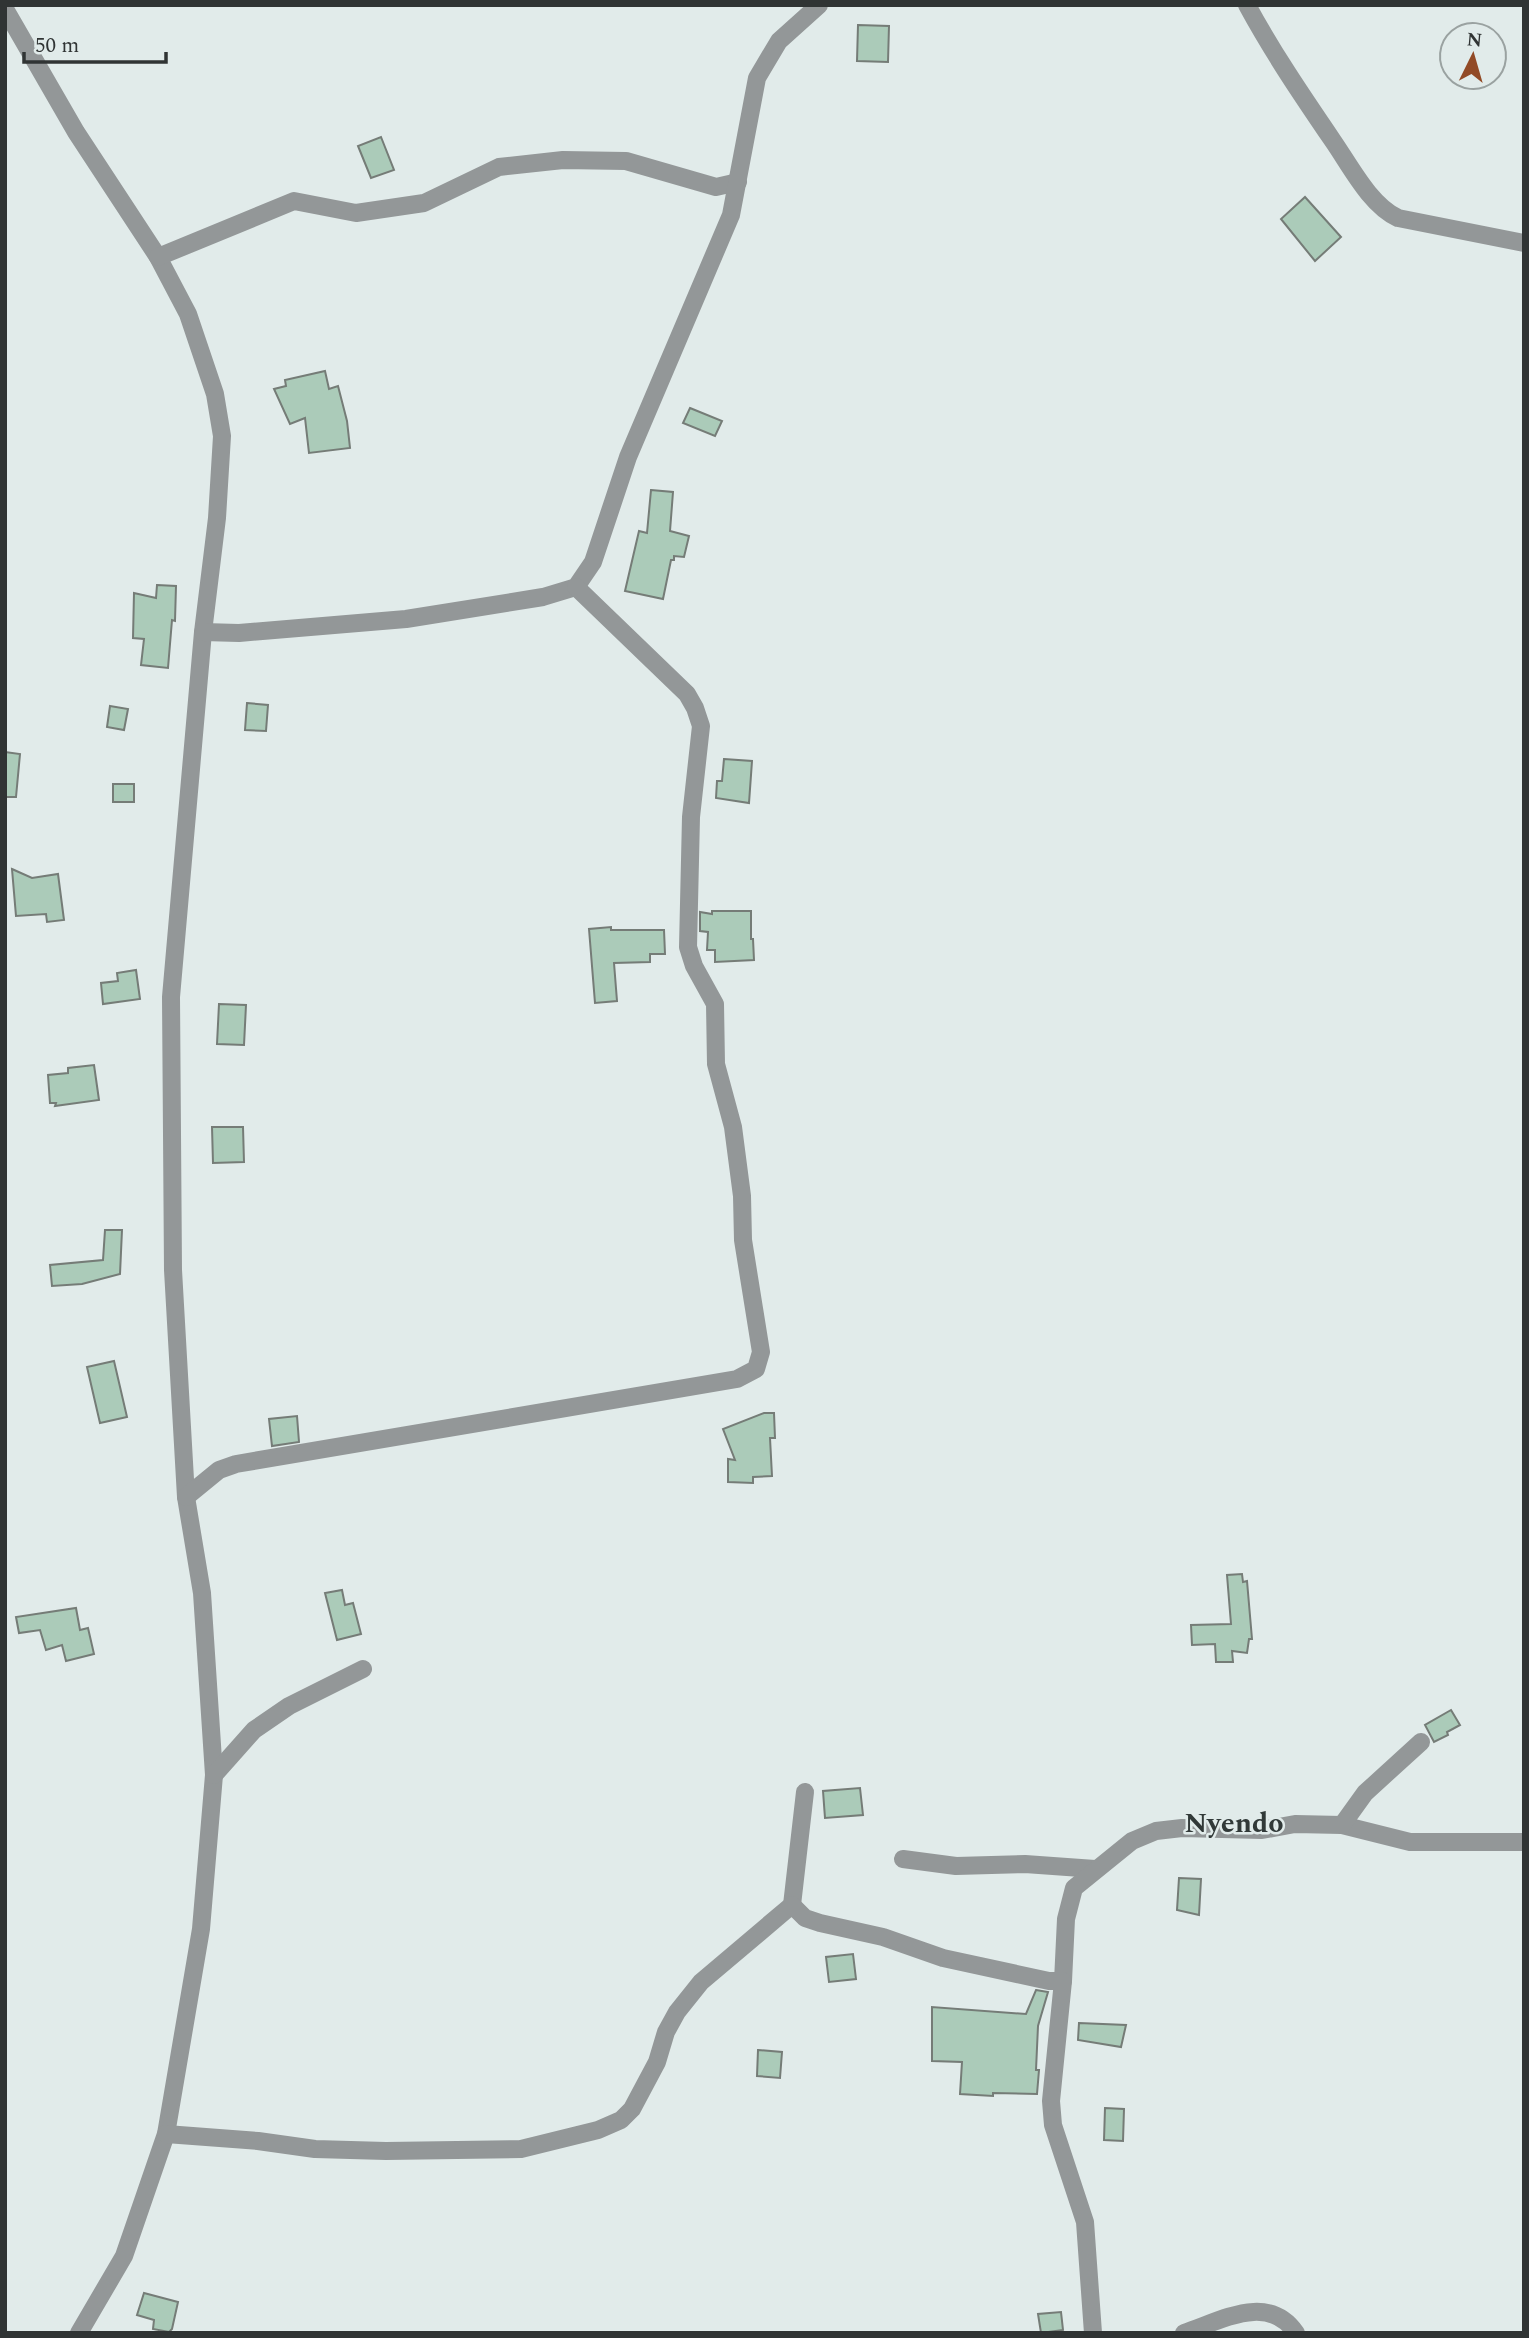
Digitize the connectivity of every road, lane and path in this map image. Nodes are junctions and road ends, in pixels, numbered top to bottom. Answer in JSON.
{"nodes":[{"id":1,"x":819,"y":5,"type":"edge"},
{"id":2,"x":1247,"y":5,"type":"edge"},
{"id":3,"x":5,"y":9,"type":"edge"},
{"id":4,"x":738,"y":182,"type":"junction"},
{"id":5,"x":1524,"y":243,"type":"edge"},
{"id":6,"x":158,"y":257,"type":"junction"},
{"id":7,"x":576,"y":587,"type":"junction"},
{"id":8,"x":204,"y":632,"type":"junction"},
{"id":9,"x":186,"y":1497,"type":"junction"},
{"id":10,"x":363,"y":1669,"type":"dead end"},
{"id":11,"x":1421,"y":1741,"type":"dead end"},
{"id":12,"x":214,"y":1775,"type":"junction"},
{"id":13,"x":805,"y":1792,"type":"dead end"},
{"id":14,"x":1342,"y":1825,"type":"junction"},
{"id":15,"x":1524,"y":1842,"type":"edge"},
{"id":16,"x":903,"y":1859,"type":"dead end"},
{"id":17,"x":1095,"y":1869,"type":"junction"},
{"id":18,"x":792,"y":1905,"type":"junction"},
{"id":19,"x":1063,"y":1981,"type":"junction"},
{"id":20,"x":166,"y":2134,"type":"junction"},
{"id":21,"x":79,"y":2333,"type":"edge"},
{"id":22,"x":1093,"y":2333,"type":"edge"},
{"id":23,"x":1184,"y":2333,"type":"edge"},
{"id":24,"x":1296,"y":2333,"type":"edge"}],
"edges":[{"from":1,"to":4,"type":"street"},
{"from":2,"to":5,"type":"street"},
{"from":3,"to":6,"type":"street"},
{"from":4,"to":6,"type":"street"},
{"from":4,"to":7,"type":"street"},
{"from":6,"to":8,"type":"street"},
{"from":7,"to":8,"type":"street"},
{"from":7,"to":9,"type":"street"},
{"from":8,"to":9,"type":"street"},
{"from":9,"to":12,"type":"street"},
{"from":10,"to":12,"type":"street"},
{"from":11,"to":14,"type":"street"},
{"from":12,"to":20,"type":"street"},
{"from":13,"to":18,"type":"street"},
{"from":14,"to":15,"type":"street"},
{"from":14,"to":17,"type":"street"},
{"from":16,"to":17,"type":"street"},
{"from":17,"to":19,"type":"street"},
{"from":18,"to":19,"type":"street"},
{"from":18,"to":20,"type":"street"},
{"from":19,"to":22,"type":"street"},
{"from":20,"to":21,"type":"street"},
{"from":23,"to":24,"type":"street"}]}
